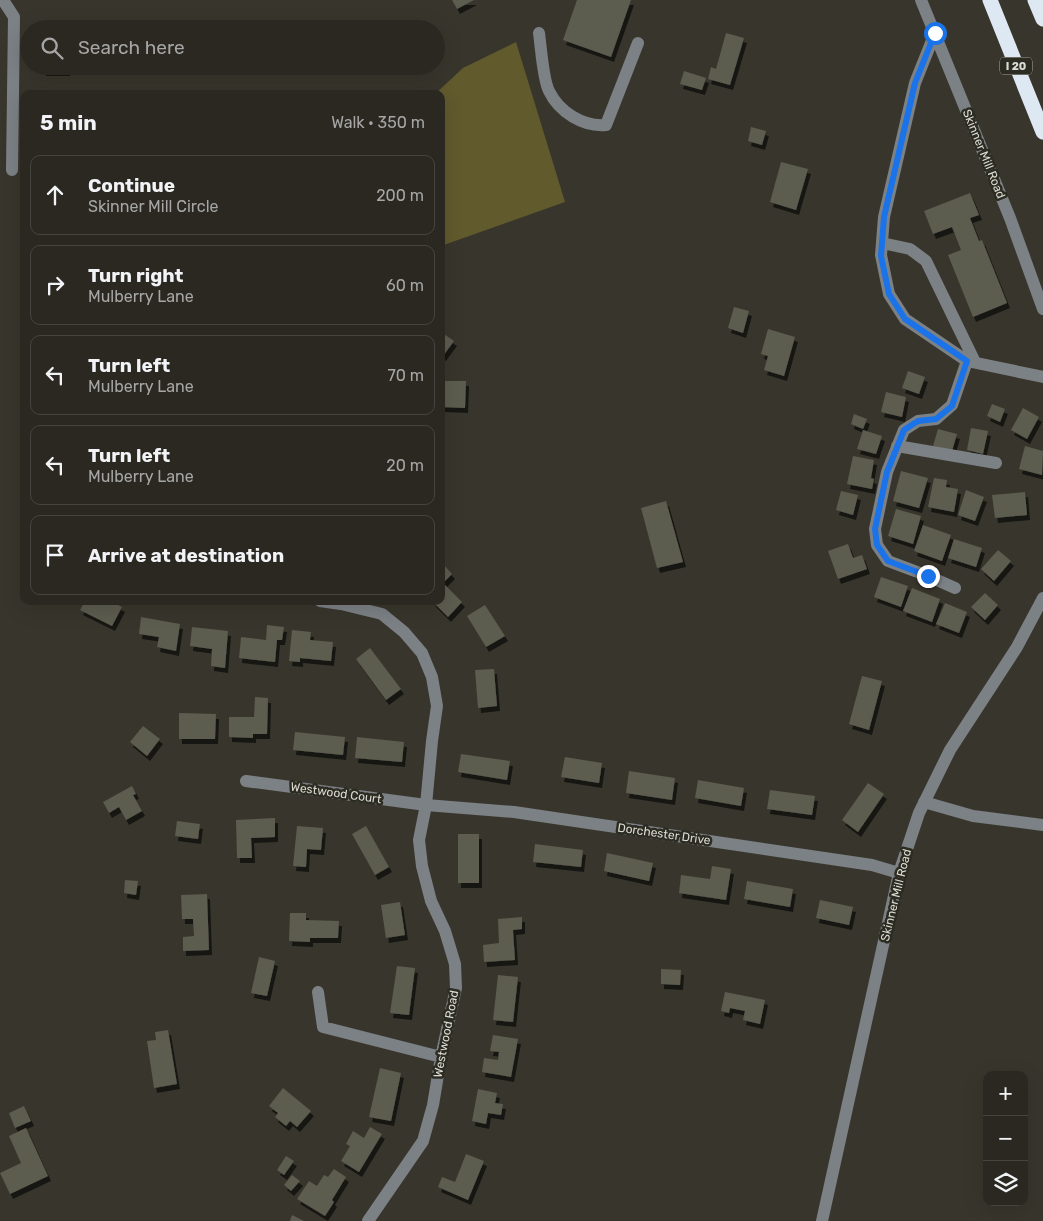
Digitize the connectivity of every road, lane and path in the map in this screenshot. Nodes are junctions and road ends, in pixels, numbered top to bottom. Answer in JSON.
{"nodes":[{"id":1,"x":3,"y":0,"type":"edge"},
{"id":2,"x":922,"y":0,"type":"edge"},
{"id":3,"x":990,"y":0,"type":"edge"},
{"id":4,"x":1035,"y":0,"type":"edge"},
{"id":5,"x":1043,"y":19,"type":"edge"},
{"id":6,"x":539,"y":33,"type":"dead end"},
{"id":7,"x":935,"y":33,"type":"junction"},
{"id":8,"x":638,"y":43,"type":"dead end"},
{"id":9,"x":1043,"y":132,"type":"edge"},
{"id":10,"x":12,"y":170,"type":"dead end"},
{"id":11,"x":882,"y":243,"type":"junction"},
{"id":12,"x":1043,"y":309,"type":"edge"},
{"id":13,"x":971,"y":362,"type":"junction"},
{"id":14,"x":1043,"y":377,"type":"edge"},
{"id":15,"x":898,"y":446,"type":"junction"},
{"id":16,"x":996,"y":464,"type":"dead end"},
{"id":17,"x":955,"y":588,"type":"dead end"},
{"id":18,"x":1043,"y":598,"type":"edge"},
{"id":19,"x":345,"y":605,"type":"edge"},
{"id":20,"x":246,"y":781,"type":"dead end"},
{"id":21,"x":924,"y":802,"type":"junction"},
{"id":22,"x":426,"y":805,"type":"junction"},
{"id":23,"x":1043,"y":825,"type":"edge"},
{"id":24,"x":900,"y":873,"type":"junction"},
{"id":25,"x":318,"y":992,"type":"dead end"},
{"id":26,"x":441,"y":1057,"type":"junction"},
{"id":27,"x":368,"y":1221,"type":"edge"},
{"id":28,"x":822,"y":1221,"type":"edge"}],
"edges":[{"from":1,"to":10,"type":"street"},
{"from":2,"to":7,"type":"street","name":"Skinner Mill Road"},
{"from":3,"to":9,"type":"highway","number":"I 20"},
{"from":4,"to":5,"type":"highway"},
{"from":6,"to":8,"type":"street"},
{"from":7,"to":11,"type":"street"},
{"from":7,"to":12,"type":"street","name":"Skinner Mill Road"},
{"from":11,"to":13,"type":"street"},
{"from":11,"to":13,"type":"street"},
{"from":13,"to":14,"type":"street"},
{"from":13,"to":15,"type":"street"},
{"from":15,"to":16,"type":"street"},
{"from":15,"to":17,"type":"street"},
{"from":18,"to":21,"type":"street","name":"Skinner Mill Road"},
{"from":19,"to":22,"type":"street","name":"Westwood Road"},
{"from":20,"to":22,"type":"street","name":"Westwood Court"},
{"from":21,"to":23,"type":"street"},
{"from":21,"to":24,"type":"street","name":"Skinner Mill Road"},
{"from":22,"to":24,"type":"street","name":"Dorchester Drive"},
{"from":22,"to":26,"type":"street","name":"Westwood Road"},
{"from":24,"to":28,"type":"street","name":"Skinner Mill Road"},
{"from":25,"to":26,"type":"street"},
{"from":26,"to":27,"type":"street","name":"Westwood Road"}]}
